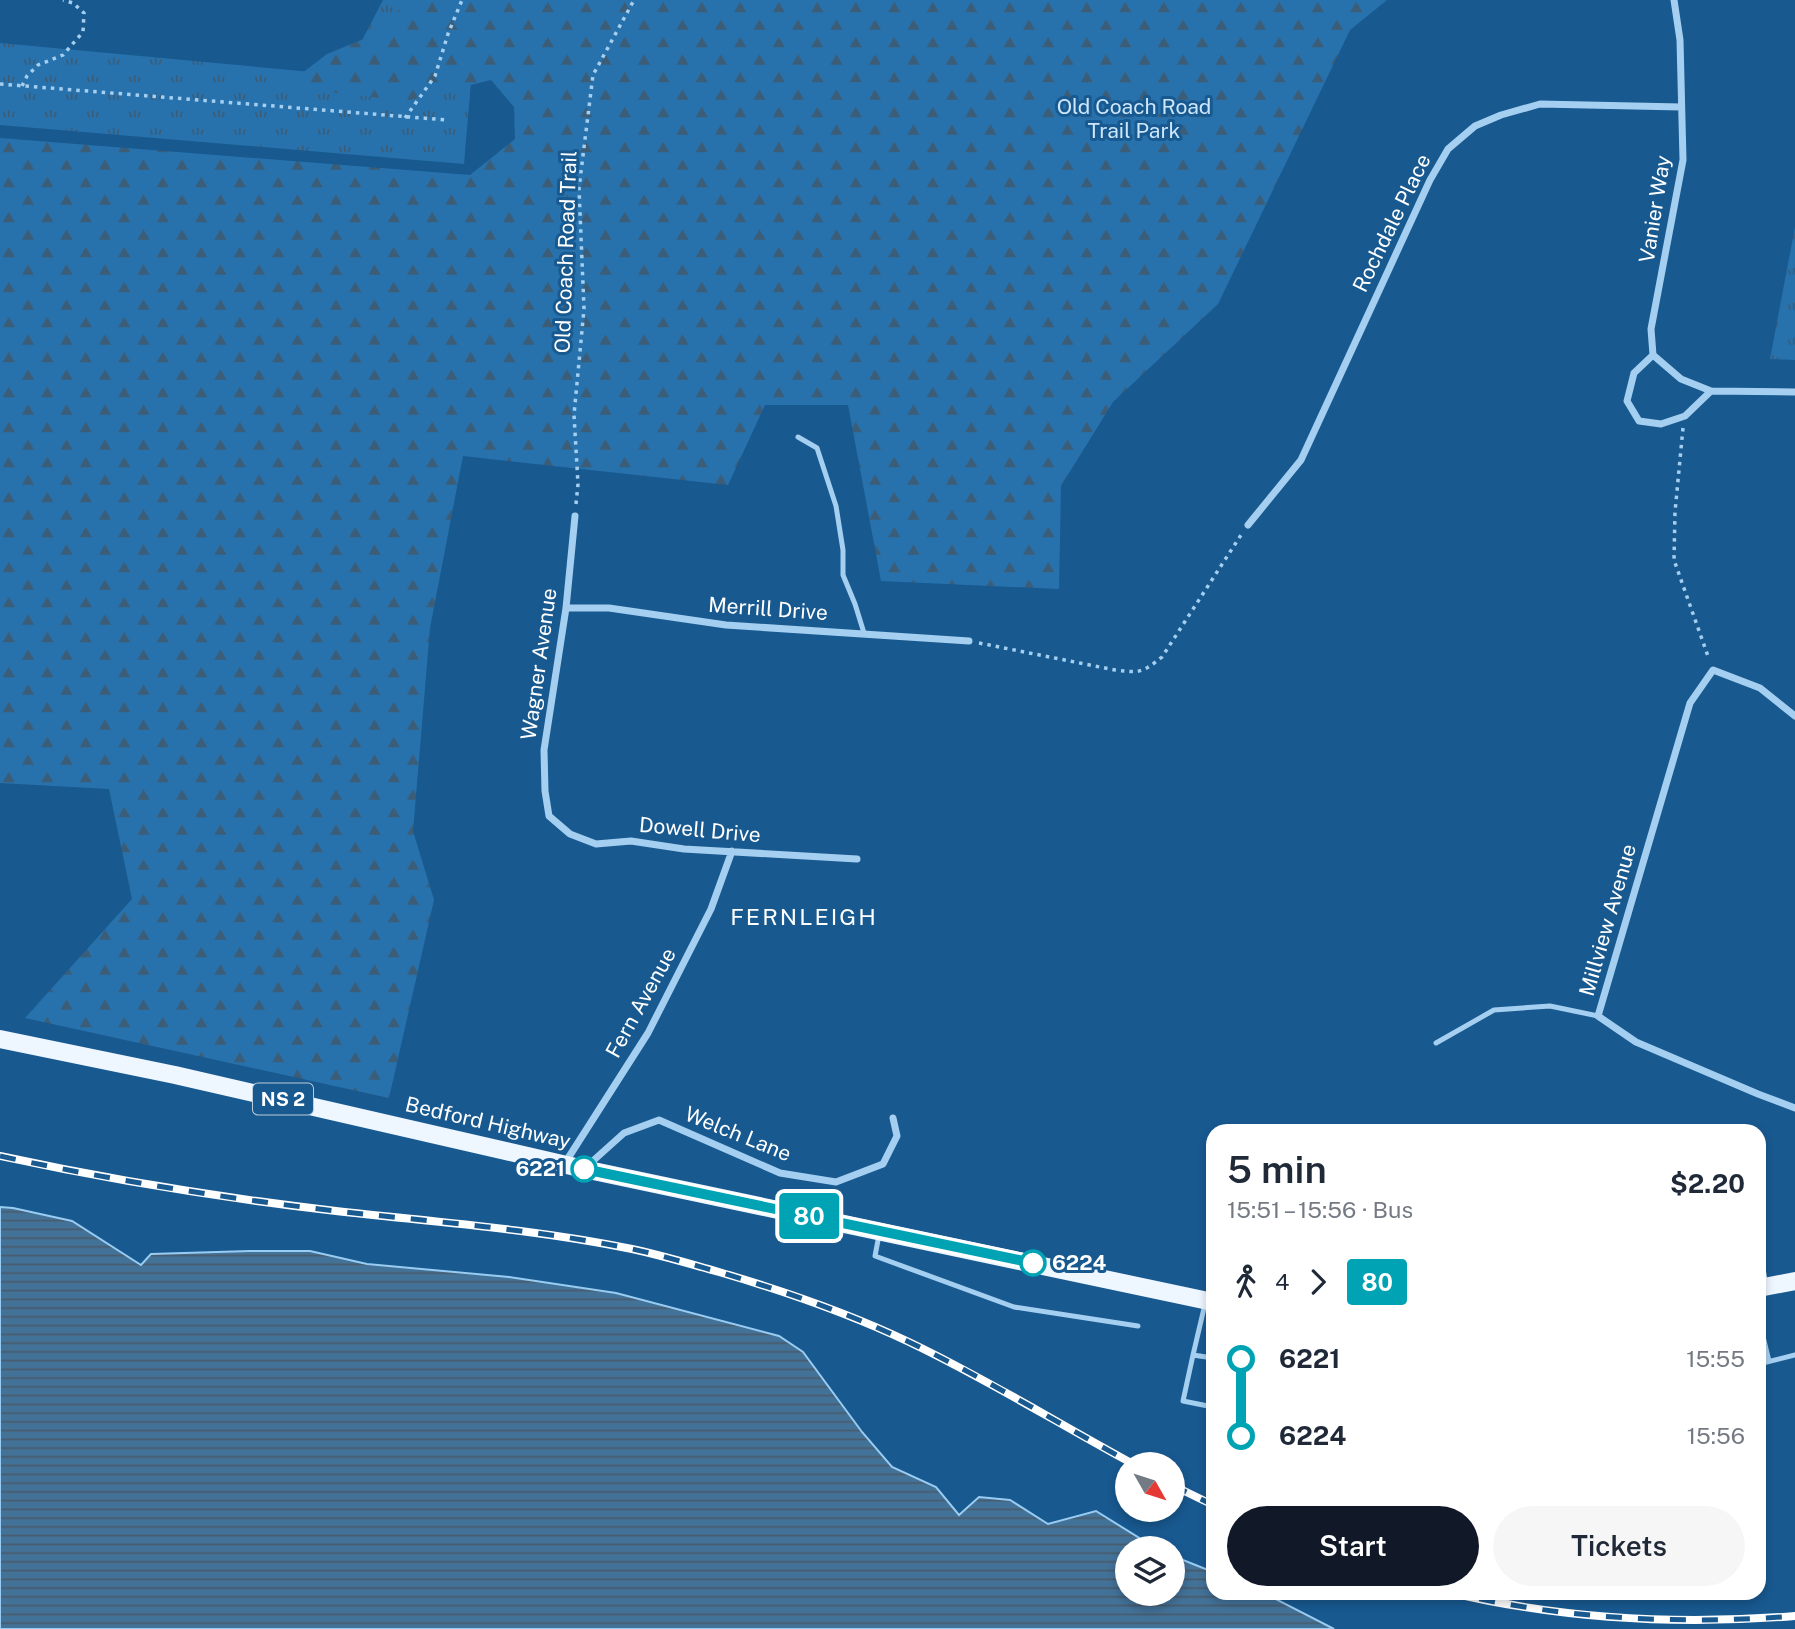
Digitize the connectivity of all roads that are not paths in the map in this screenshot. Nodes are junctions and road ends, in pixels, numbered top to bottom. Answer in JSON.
{"nodes":[{"id":1,"x":1674,"y":0,"type":"edge"},
{"id":2,"x":1681,"y":107,"type":"junction"},
{"id":3,"x":1653,"y":355,"type":"junction"},
{"id":4,"x":1711,"y":391,"type":"junction"},
{"id":5,"x":1795,"y":393,"type":"edge"},
{"id":6,"x":798,"y":437,"type":"dead end"},
{"id":7,"x":575,"y":516,"type":"road end"},
{"id":8,"x":1248,"y":524,"type":"road end"},
{"id":9,"x":566,"y":608,"type":"junction"},
{"id":10,"x":864,"y":634,"type":"junction"},
{"id":11,"x":969,"y":641,"type":"road end"},
{"id":12,"x":1795,"y":716,"type":"edge"},
{"id":13,"x":549,"y":816,"type":"joint"},
{"id":14,"x":732,"y":851,"type":"junction"},
{"id":15,"x":857,"y":859,"type":"dead end"},
{"id":16,"x":1598,"y":1016,"type":"junction"},
{"id":17,"x":0,"y":1039,"type":"edge"},
{"id":18,"x":1436,"y":1043,"type":"dead end"},
{"id":19,"x":1795,"y":1108,"type":"edge"},
{"id":20,"x":893,"y":1118,"type":"dead end"},
{"id":21,"x":565,"y":1164,"type":"junction"},
{"id":22,"x":584,"y":1169,"type":"junction"},
{"id":23,"x":880,"y":1232,"type":"junction"},
{"id":24,"x":1795,"y":1281,"type":"edge"},
{"id":25,"x":1766,"y":1286,"type":"edge"},
{"id":26,"x":1206,"y":1301,"type":"edge"},
{"id":27,"x":1206,"y":1312,"type":"edge"},
{"id":28,"x":1138,"y":1326,"type":"dead end"},
{"id":29,"x":1766,"y":1349,"type":"edge"},
{"id":30,"x":1193,"y":1355,"type":"junction"},
{"id":31,"x":1795,"y":1356,"type":"edge"},
{"id":32,"x":1206,"y":1357,"type":"edge"},
{"id":33,"x":1769,"y":1361,"type":"junction"},
{"id":34,"x":1766,"y":1362,"type":"edge"},
{"id":35,"x":1206,"y":1406,"type":"edge"}],
"edges":[{"from":1,"to":2,"type":"street","name":"Vanier Way"},
{"from":2,"to":3,"type":"street","name":"Vanier Way"},
{"from":2,"to":8,"type":"street","name":"Rochdale Place"},
{"from":3,"to":4,"type":"street"},
{"from":3,"to":4,"type":"street"},
{"from":4,"to":5,"type":"street"},
{"from":6,"to":10,"type":"lane"},
{"from":7,"to":9,"type":"street","name":"Wagner Avenue"},
{"from":9,"to":10,"type":"street","name":"Merrill Drive"},
{"from":9,"to":13,"type":"street","name":"Wagner Avenue"},
{"from":10,"to":11,"type":"street","name":"Merrill Drive"},
{"from":12,"to":16,"type":"street","name":"Millview Avenue"},
{"from":13,"to":14,"type":"street","name":"Dowell Drive"},
{"from":14,"to":15,"type":"street","name":"Dowell Drive"},
{"from":14,"to":21,"type":"street","name":"Fern Avenue"},
{"from":16,"to":18,"type":"lane"},
{"from":16,"to":19,"type":"street","name":"Millview Avenue"},
{"from":17,"to":21,"type":"main road","name":"Bedford Highway","number":"NS 2"},
{"from":20,"to":22,"type":"street","name":"Welch Lane"},
{"from":21,"to":22,"type":"main road","name":"Bedford Highway","number":"NS 2"},
{"from":22,"to":23,"type":"main road","name":"Bedford Highway","number":"NS 2"},
{"from":23,"to":26,"type":"main road","name":"Bedford Highway","number":"NS 2"},
{"from":23,"to":28,"type":"lane"},
{"from":24,"to":25,"type":"main road"},
{"from":27,"to":30,"type":"lane"},
{"from":29,"to":33,"type":"lane"},
{"from":30,"to":32,"type":"lane"},
{"from":30,"to":35,"type":"lane"},
{"from":31,"to":33,"type":"lane"},
{"from":33,"to":34,"type":"lane"}]}
